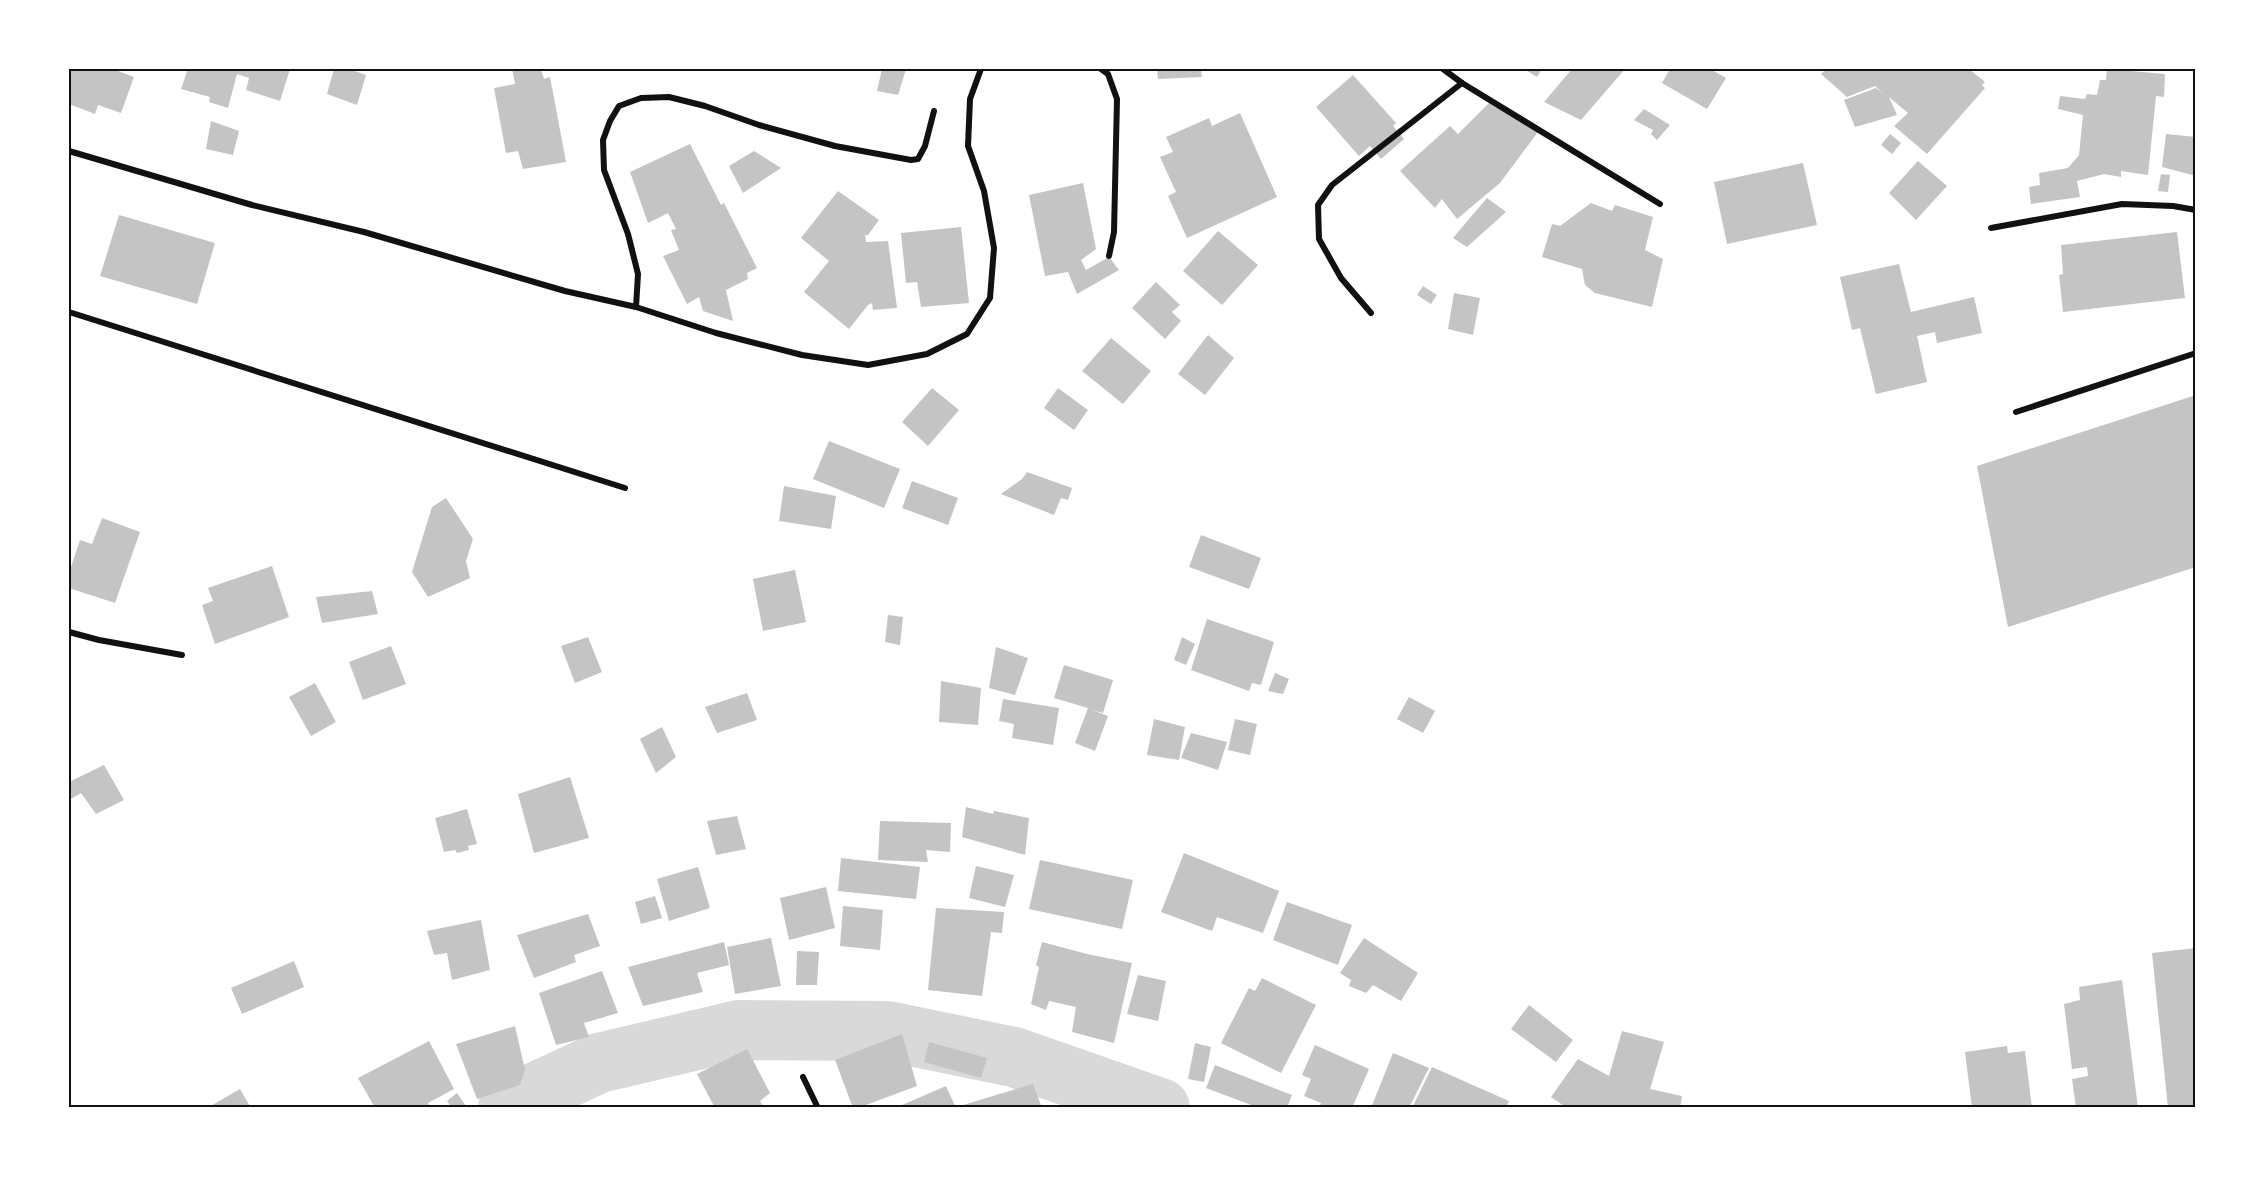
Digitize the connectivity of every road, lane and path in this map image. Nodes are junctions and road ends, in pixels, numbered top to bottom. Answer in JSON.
{"nodes":[{"id":1,"x":981,"y":69,"type":"edge"},
{"id":2,"x":1101,"y":69,"type":"edge"},
{"id":3,"x":1443,"y":69,"type":"edge"},
{"id":4,"x":1461,"y":83,"type":"junction"},
{"id":5,"x":934,"y":111,"type":"dead end"},
{"id":6,"x":69,"y":151,"type":"edge"},
{"id":7,"x":1660,"y":204,"type":"dead end"},
{"id":8,"x":2196,"y":210,"type":"edge"},
{"id":9,"x":1991,"y":228,"type":"dead end"},
{"id":10,"x":1109,"y":256,"type":"dead end"},
{"id":11,"x":636,"y":307,"type":"junction"},
{"id":12,"x":69,"y":312,"type":"edge"},
{"id":13,"x":1371,"y":312,"type":"dead end"},
{"id":14,"x":2196,"y":353,"type":"edge"},
{"id":15,"x":2016,"y":412,"type":"dead end"},
{"id":16,"x":625,"y":488,"type":"dead end"},
{"id":17,"x":69,"y":632,"type":"edge"},
{"id":18,"x":182,"y":655,"type":"dead end"},
{"id":19,"x":803,"y":1077,"type":"dead end"},
{"id":20,"x":818,"y":1108,"type":"edge"}],
"edges":[{"from":1,"to":11,"type":"street"},
{"from":2,"to":10,"type":"street"},
{"from":3,"to":4,"type":"street"},
{"from":4,"to":7,"type":"street"},
{"from":4,"to":13,"type":"street"},
{"from":5,"to":11,"type":"street"},
{"from":6,"to":11,"type":"street"},
{"from":8,"to":9,"type":"street"},
{"from":12,"to":16,"type":"street"},
{"from":14,"to":15,"type":"street"},
{"from":17,"to":18,"type":"street"},
{"from":19,"to":20,"type":"street"}]}
